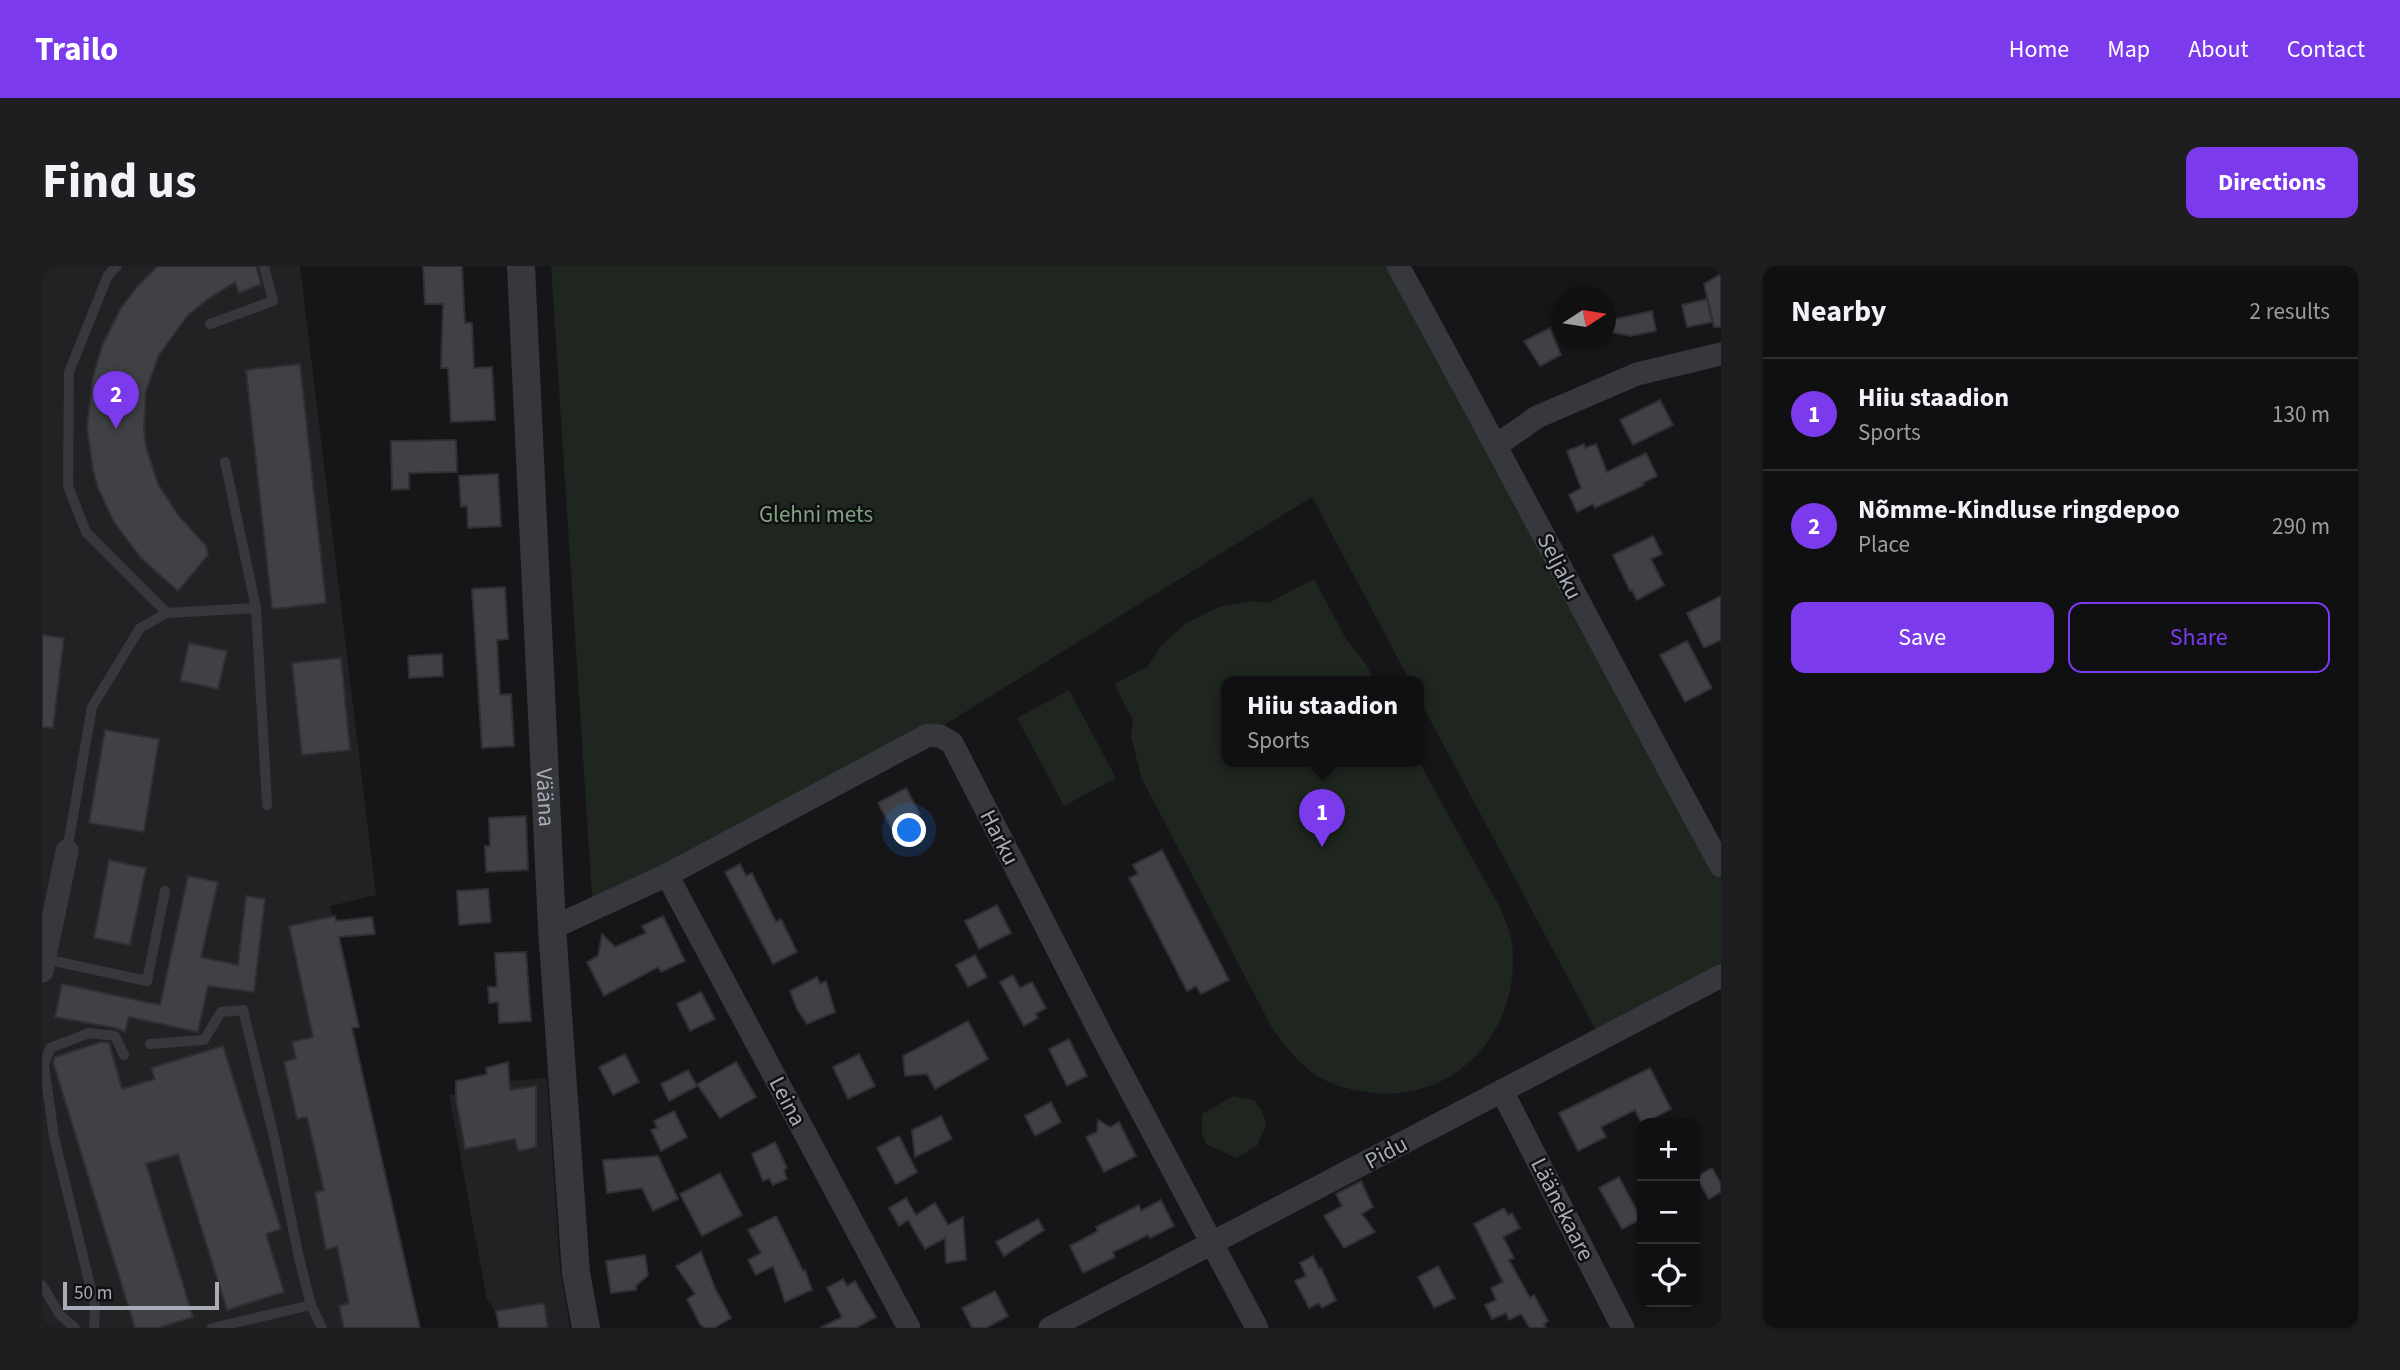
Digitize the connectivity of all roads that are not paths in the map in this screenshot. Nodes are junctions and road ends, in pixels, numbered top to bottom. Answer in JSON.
{"nodes":[{"id":1,"x":117,"y":266,"type":"edge"},
{"id":2,"x":264,"y":266,"type":"edge"},
{"id":3,"x":521,"y":266,"type":"edge"},
{"id":4,"x":1398,"y":266,"type":"edge"},
{"id":5,"x":210,"y":324,"type":"dead end"},
{"id":6,"x":1721,"y":354,"type":"edge"},
{"id":7,"x":1497,"y":445,"type":"junction"},
{"id":8,"x":225,"y":461,"type":"dead end"},
{"id":9,"x":256,"y":608,"type":"junction"},
{"id":10,"x":167,"y":613,"type":"junction"},
{"id":11,"x":267,"y":804,"type":"dead end"},
{"id":12,"x":67,"y":850,"type":"joint"},
{"id":13,"x":1721,"y":866,"type":"edge"},
{"id":14,"x":667,"y":874,"type":"junction"},
{"id":15,"x":165,"y":891,"type":"dead end"},
{"id":16,"x":552,"y":929,"type":"junction"},
{"id":17,"x":43,"y":965,"type":"edge"},
{"id":18,"x":1721,"y":976,"type":"edge"},
{"id":19,"x":150,"y":1044,"type":"dead end"},
{"id":20,"x":124,"y":1055,"type":"dead end"},
{"id":21,"x":1502,"y":1091,"type":"junction"},
{"id":22,"x":1214,"y":1244,"type":"junction"},
{"id":23,"x":42,"y":1285,"type":"edge"},
{"id":24,"x":311,"y":1305,"type":"junction"},
{"id":25,"x":75,"y":1328,"type":"edge"},
{"id":26,"x":94,"y":1328,"type":"edge"},
{"id":27,"x":212,"y":1328,"type":"edge"},
{"id":28,"x":322,"y":1328,"type":"edge"},
{"id":29,"x":586,"y":1328,"type":"edge"},
{"id":30,"x":909,"y":1328,"type":"edge"},
{"id":31,"x":1050,"y":1328,"type":"edge"},
{"id":32,"x":1257,"y":1328,"type":"edge"},
{"id":33,"x":1623,"y":1328,"type":"edge"}],
"edges":[{"from":1,"to":10,"type":"lane"},
{"from":2,"to":5,"type":"lane"},
{"from":3,"to":16,"type":"street","name":"Vääna"},
{"from":4,"to":7,"type":"street","name":"Seljaku"},
{"from":6,"to":7,"type":"street"},
{"from":7,"to":13,"type":"street","name":"Seljaku"},
{"from":8,"to":9,"type":"lane"},
{"from":9,"to":10,"type":"lane"},
{"from":9,"to":11,"type":"lane"},
{"from":10,"to":12,"type":"lane"},
{"from":12,"to":17,"type":"street"},
{"from":14,"to":16,"type":"street","name":"Harku"},
{"from":14,"to":22,"type":"street","name":"Harku"},
{"from":14,"to":30,"type":"street","name":"Leina"},
{"from":15,"to":17,"type":"lane"},
{"from":16,"to":29,"type":"street","name":"Vääna"},
{"from":18,"to":21,"type":"street","name":"Pidu"},
{"from":19,"to":24,"type":"lane"},
{"from":20,"to":26,"type":"lane"},
{"from":21,"to":22,"type":"street","name":"Pidu"},
{"from":21,"to":33,"type":"street","name":"Läänekaare"},
{"from":22,"to":31,"type":"street","name":"Pidu"},
{"from":22,"to":32,"type":"street","name":"Harku"},
{"from":23,"to":25,"type":"lane"},
{"from":24,"to":27,"type":"lane"},
{"from":24,"to":28,"type":"lane"}]}
